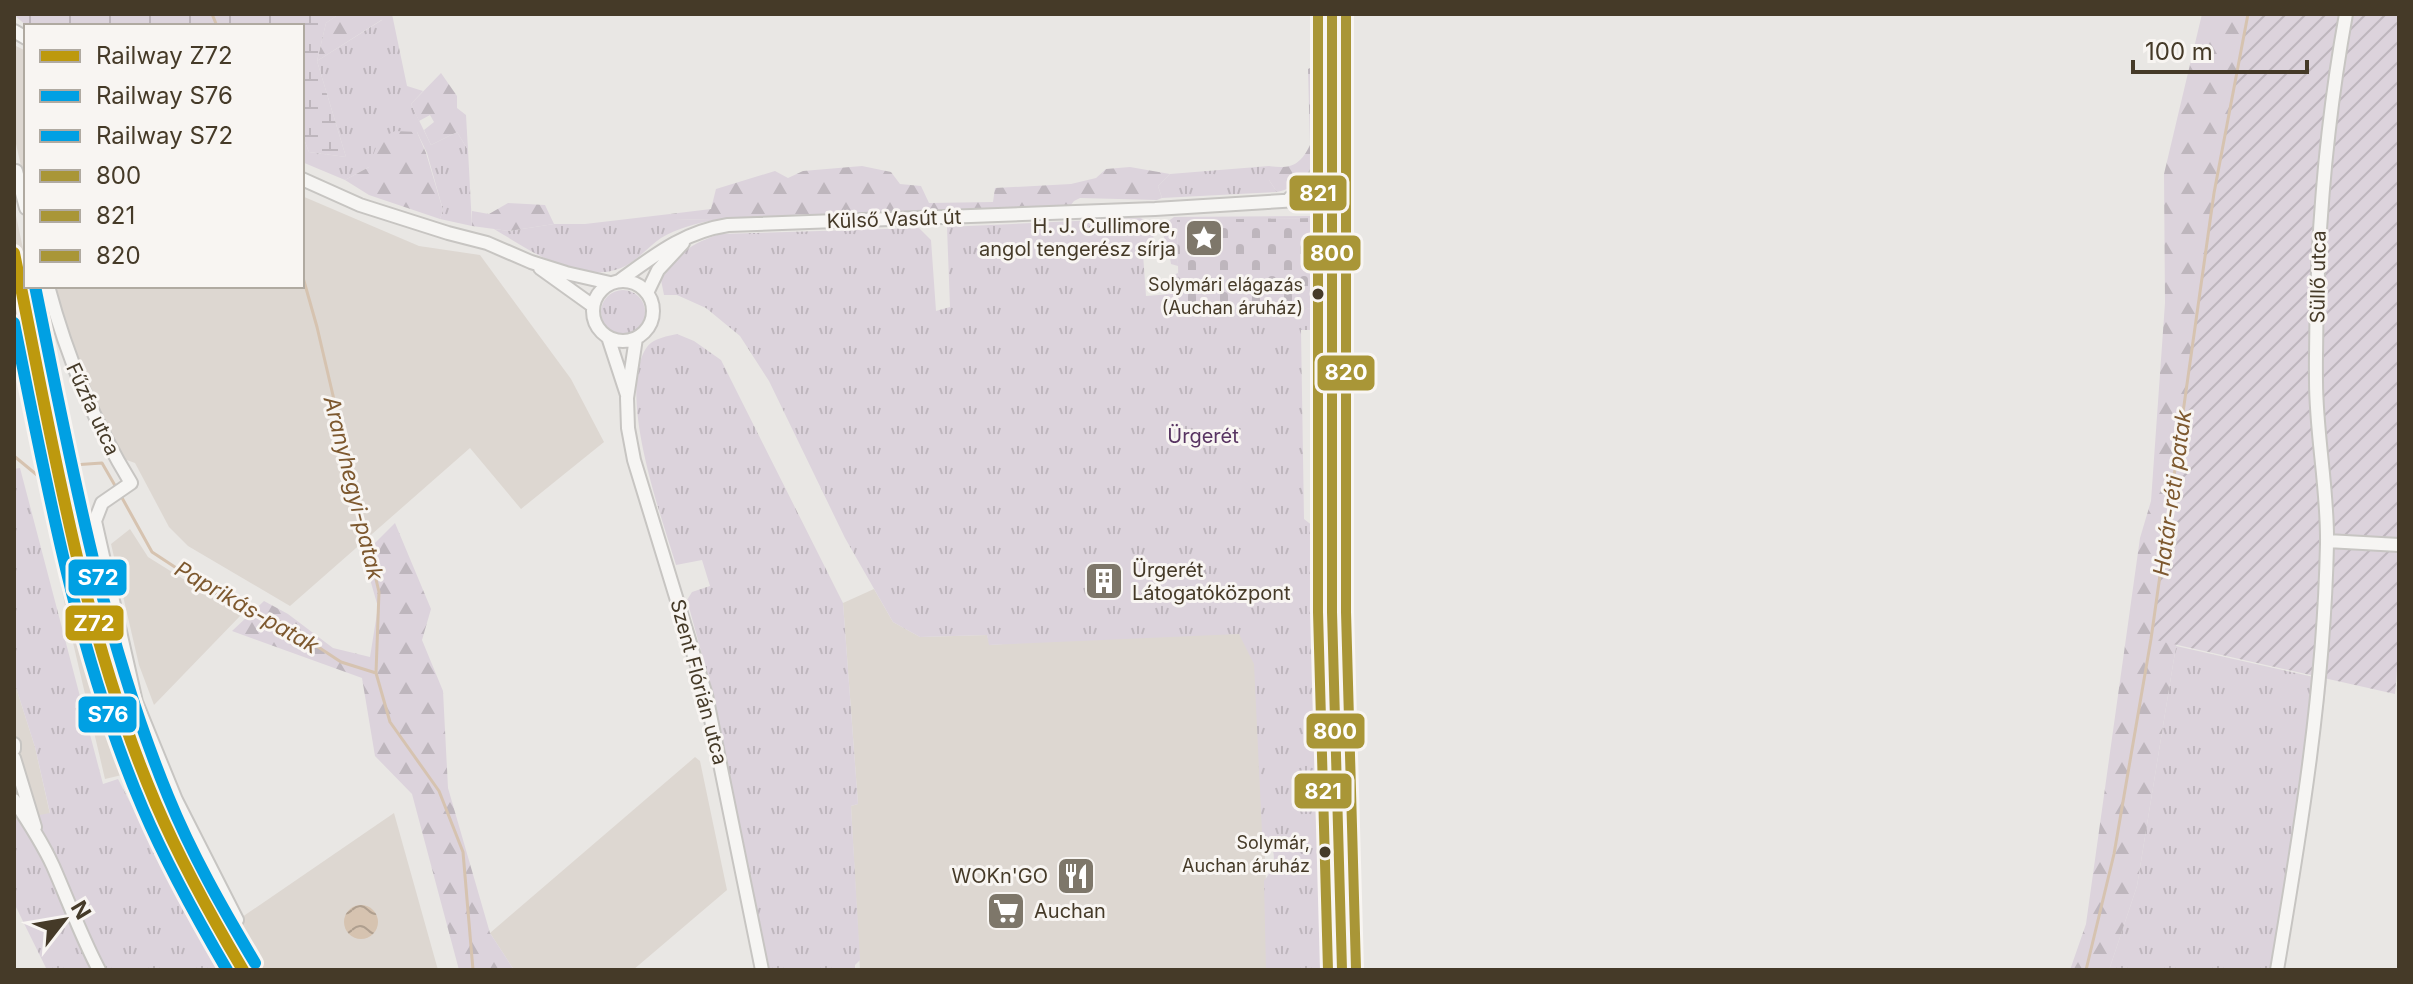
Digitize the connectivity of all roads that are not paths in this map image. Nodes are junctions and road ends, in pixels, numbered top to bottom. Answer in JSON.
{"nodes":[{"id":1,"x":1332,"y":14,"type":"edge"},
{"id":2,"x":2346,"y":14,"type":"edge"},
{"id":3,"x":1332,"y":120,"type":"junction"},
{"id":4,"x":16,"y":171,"type":"edge"},
{"id":5,"x":304,"y":180,"type":"edge"},
{"id":6,"x":1332,"y":198,"type":"junction"},
{"id":7,"x":1287,"y":200,"type":"junction"},
{"id":8,"x":24,"y":201,"type":"edge"},
{"id":9,"x":694,"y":232,"type":"junction"},
{"id":10,"x":531,"y":262,"type":"junction"},
{"id":11,"x":615,"y":282,"type":"junction"},
{"id":12,"x":49,"y":288,"type":"edge"},
{"id":13,"x":647,"y":293,"type":"junction"},
{"id":14,"x":593,"y":306,"type":"junction"},
{"id":15,"x":608,"y":337,"type":"junction"},
{"id":16,"x":636,"y":338,"type":"junction"},
{"id":17,"x":627,"y":398,"type":"junction"},
{"id":18,"x":2327,"y":541,"type":"junction"},
{"id":19,"x":2399,"y":545,"type":"edge"},
{"id":20,"x":14,"y":758,"type":"edge"},
{"id":21,"x":14,"y":800,"type":"edge"},
{"id":22,"x":38,"y":838,"type":"junction"},
{"id":23,"x":237,"y":920,"type":"dead end"},
{"id":24,"x":99,"y":970,"type":"edge"},
{"id":25,"x":762,"y":970,"type":"edge"},
{"id":26,"x":1342,"y":970,"type":"edge"},
{"id":27,"x":2277,"y":970,"type":"edge"}],
"edges":[{"from":1,"to":3,"type":"main road"},
{"from":2,"to":18,"type":"street","name":"Süllő utca"},
{"from":3,"to":6,"type":"main road"},
{"from":3,"to":7,"type":"street"},
{"from":4,"to":8,"type":"street"},
{"from":5,"to":10,"type":"street"},
{"from":6,"to":7,"type":"street","name":"Külső Vasút út"},
{"from":6,"to":26,"type":"main road"},
{"from":7,"to":9,"type":"street","name":"Külső Vasút út"},
{"from":9,"to":11,"type":"street","name":"Külső Vasút út"},
{"from":9,"to":13,"type":"street"},
{"from":10,"to":11,"type":"street"},
{"from":10,"to":14,"type":"street"},
{"from":11,"to":13,"type":"street"},
{"from":11,"to":14,"type":"street"},
{"from":12,"to":23,"type":"street","name":"Fűzfa utca"},
{"from":13,"to":16,"type":"street"},
{"from":14,"to":15,"type":"street"},
{"from":15,"to":16,"type":"street"},
{"from":15,"to":17,"type":"street","name":"Szent Flórián utca"},
{"from":16,"to":17,"type":"street","name":"Szent Flórián utca"},
{"from":17,"to":25,"type":"street","name":"Szent Flórián utca"},
{"from":18,"to":19,"type":"street"},
{"from":18,"to":27,"type":"street","name":"Süllő utca"},
{"from":20,"to":22,"type":"street"},
{"from":21,"to":22,"type":"street"},
{"from":22,"to":24,"type":"street"}]}
